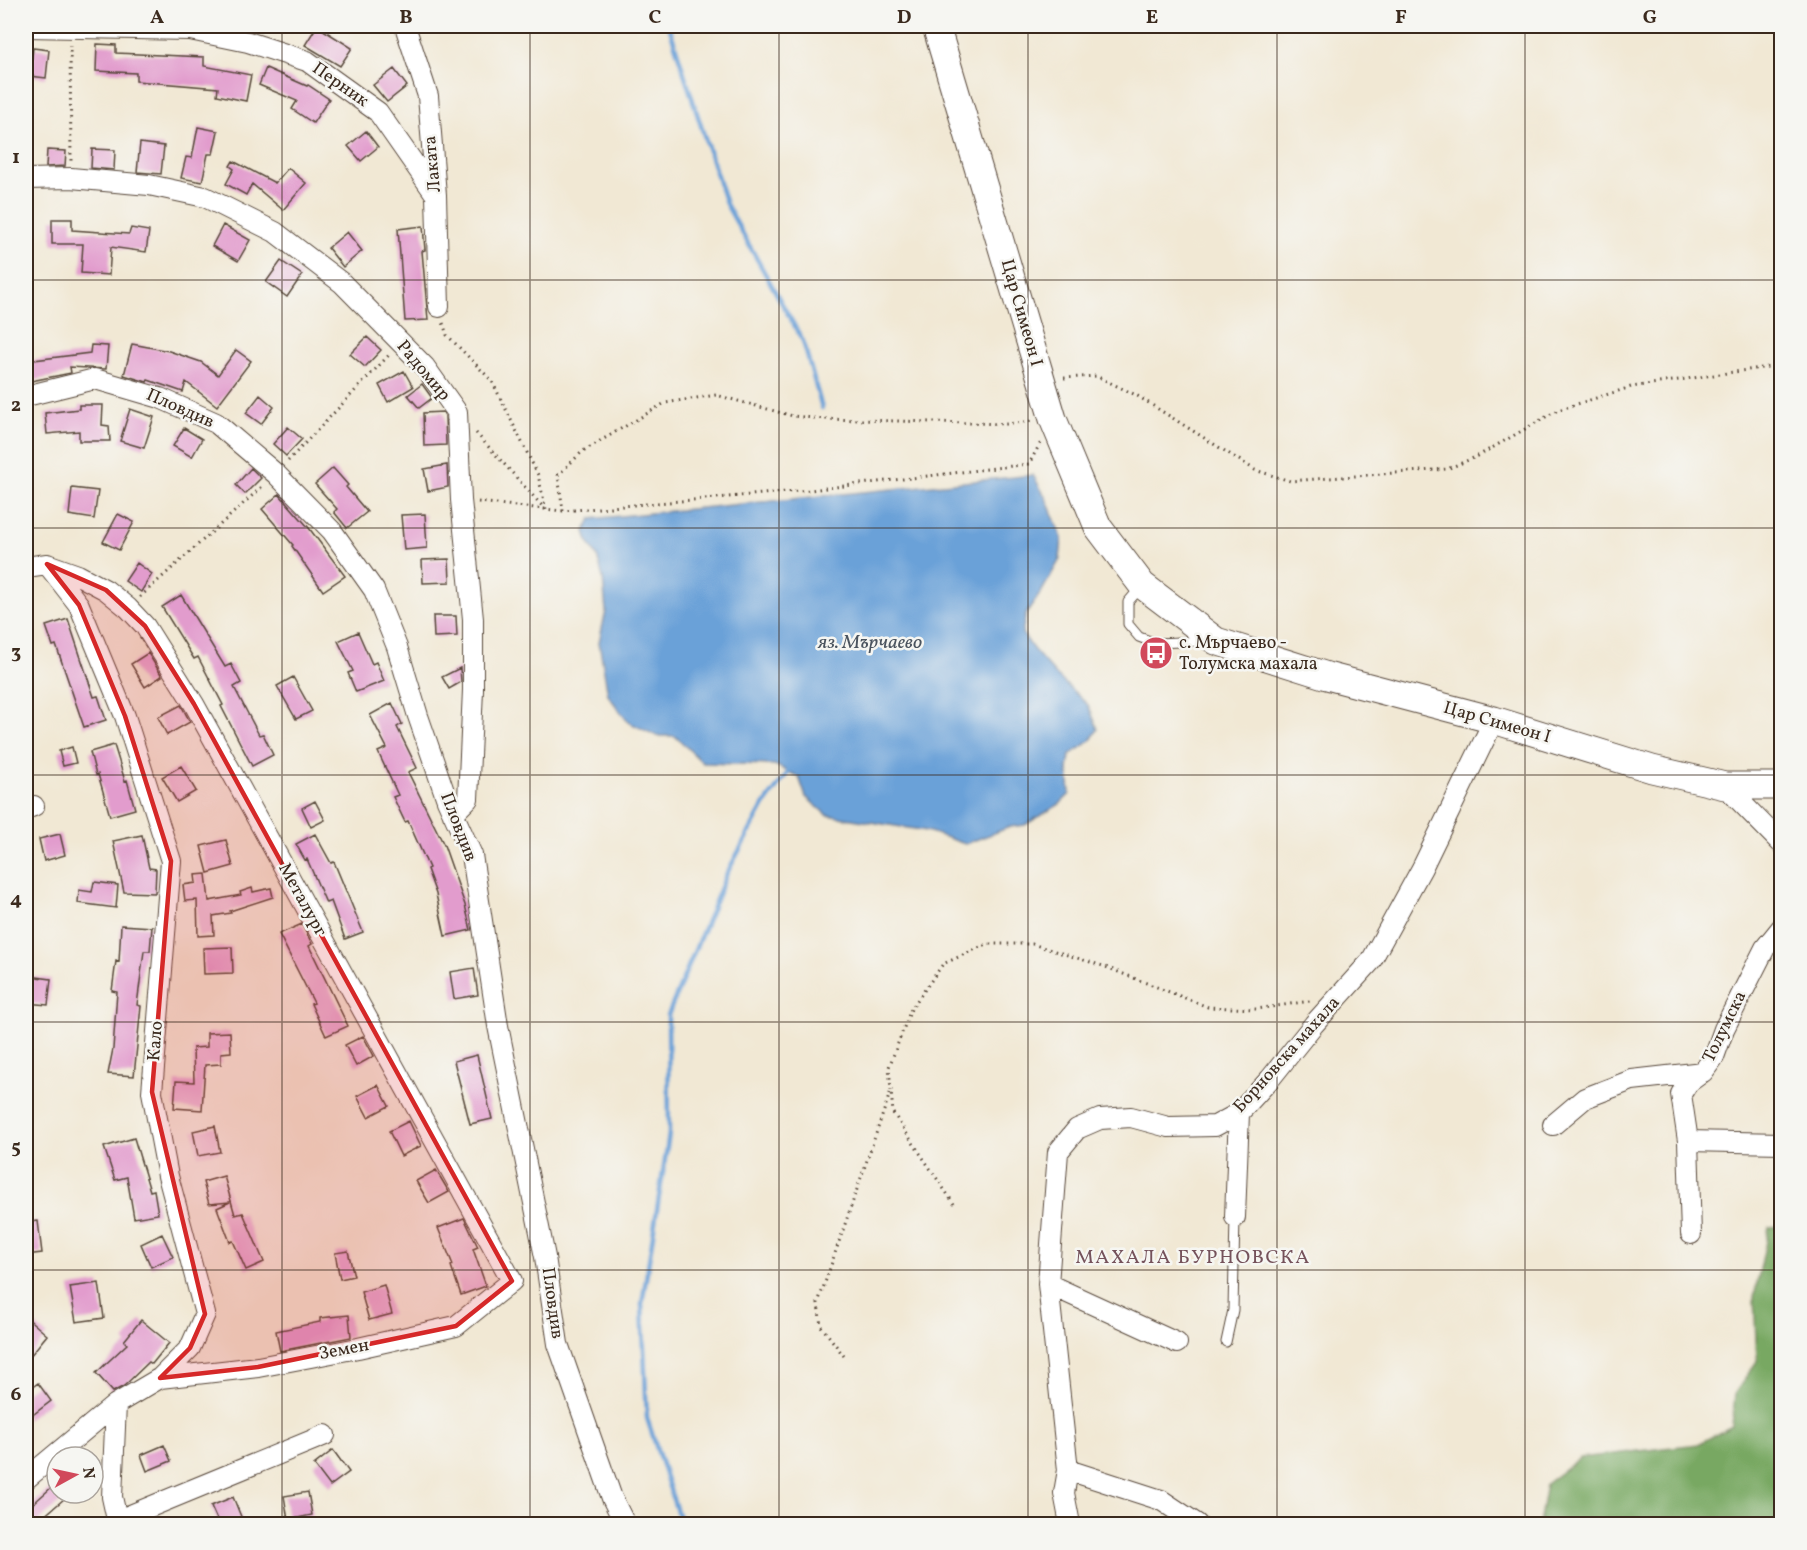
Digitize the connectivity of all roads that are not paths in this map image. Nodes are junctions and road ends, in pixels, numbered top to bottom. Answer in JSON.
{"nodes":[{"id":1,"x":405,"y":26,"type":"edge"},
{"id":2,"x":936,"y":26,"type":"edge"},
{"id":3,"x":26,"y":27,"type":"edge"},
{"id":4,"x":26,"y":179,"type":"edge"},
{"id":5,"x":436,"y":195,"type":"junction"},
{"id":6,"x":439,"y":307,"type":"road end"},
{"id":7,"x":26,"y":396,"type":"edge"},
{"id":8,"x":47,"y":564,"type":"junction"},
{"id":9,"x":26,"y":567,"type":"edge"},
{"id":10,"x":1142,"y":585,"type":"junction"},
{"id":11,"x":1216,"y":641,"type":"junction"},
{"id":12,"x":1494,"y":720,"type":"junction"},
{"id":13,"x":1725,"y":786,"type":"junction"},
{"id":14,"x":1782,"y":786,"type":"edge"},
{"id":15,"x":453,"y":814,"type":"junction"},
{"id":16,"x":1782,"y":844,"type":"edge"},
{"id":17,"x":1782,"y":927,"type":"edge"},
{"id":18,"x":1703,"y":1072,"type":"junction"},
{"id":19,"x":1239,"y":1113,"type":"junction"},
{"id":20,"x":1553,"y":1125,"type":"dead end"},
{"id":21,"x":1688,"y":1141,"type":"junction"},
{"id":22,"x":1782,"y":1143,"type":"edge"},
{"id":23,"x":1235,"y":1217,"type":"joint"},
{"id":24,"x":1691,"y":1234,"type":"dead end"},
{"id":25,"x":512,"y":1281,"type":"joint"},
{"id":26,"x":1048,"y":1284,"type":"junction"},
{"id":27,"x":1226,"y":1342,"type":"dead end"},
{"id":28,"x":1177,"y":1343,"type":"dead end"},
{"id":29,"x":160,"y":1378,"type":"junction"},
{"id":30,"x":116,"y":1404,"type":"junction"},
{"id":31,"x":325,"y":1435,"type":"dead end"},
{"id":32,"x":1068,"y":1470,"type":"junction"},
{"id":33,"x":26,"y":1479,"type":"edge"},
{"id":34,"x":1065,"y":1522,"type":"edge"},
{"id":35,"x":117,"y":1523,"type":"edge"},
{"id":36,"x":625,"y":1524,"type":"edge"},
{"id":37,"x":1197,"y":1524,"type":"edge"}],
"edges":[{"from":1,"to":5,"type":"street","name":"Лаката"},
{"from":2,"to":10,"type":"street","name":"Цар Симеон I"},
{"from":3,"to":5,"type":"street","name":"Перник"},
{"from":4,"to":15,"type":"street","name":"Радомир"},
{"from":5,"to":6,"type":"street","name":"Лаката"},
{"from":7,"to":15,"type":"street","name":"Пловдив"},
{"from":8,"to":9,"type":"street"},
{"from":8,"to":25,"type":"street","name":"Металург"},
{"from":8,"to":29,"type":"street","name":"Кало"},
{"from":10,"to":11,"type":"street","name":"Цар Симеон I"},
{"from":10,"to":11,"type":"lane"},
{"from":11,"to":12,"type":"street","name":"Цар Симеон I"},
{"from":12,"to":13,"type":"street","name":"Цар Симеон I"},
{"from":12,"to":19,"type":"street","name":"Борновска махала"},
{"from":13,"to":14,"type":"street","name":"Цар Симеон I"},
{"from":13,"to":16,"type":"street"},
{"from":15,"to":36,"type":"street","name":"Пловдив"},
{"from":17,"to":18,"type":"street","name":"Толумска"},
{"from":18,"to":20,"type":"street"},
{"from":18,"to":21,"type":"street","name":"Толумска"},
{"from":19,"to":23,"type":"street"},
{"from":19,"to":26,"type":"street","name":"Борновска махала"},
{"from":21,"to":22,"type":"street"},
{"from":21,"to":24,"type":"street","name":"Толумска"},
{"from":23,"to":27,"type":"lane"},
{"from":25,"to":29,"type":"street","name":"Земен"},
{"from":26,"to":28,"type":"street"},
{"from":26,"to":32,"type":"street","name":"Борновска махала"},
{"from":29,"to":30,"type":"street","name":"Кало"},
{"from":30,"to":33,"type":"street","name":"Кало"},
{"from":30,"to":35,"type":"street"},
{"from":31,"to":35,"type":"street"},
{"from":32,"to":34,"type":"street","name":"Борновска махала"},
{"from":32,"to":37,"type":"street"}]}
